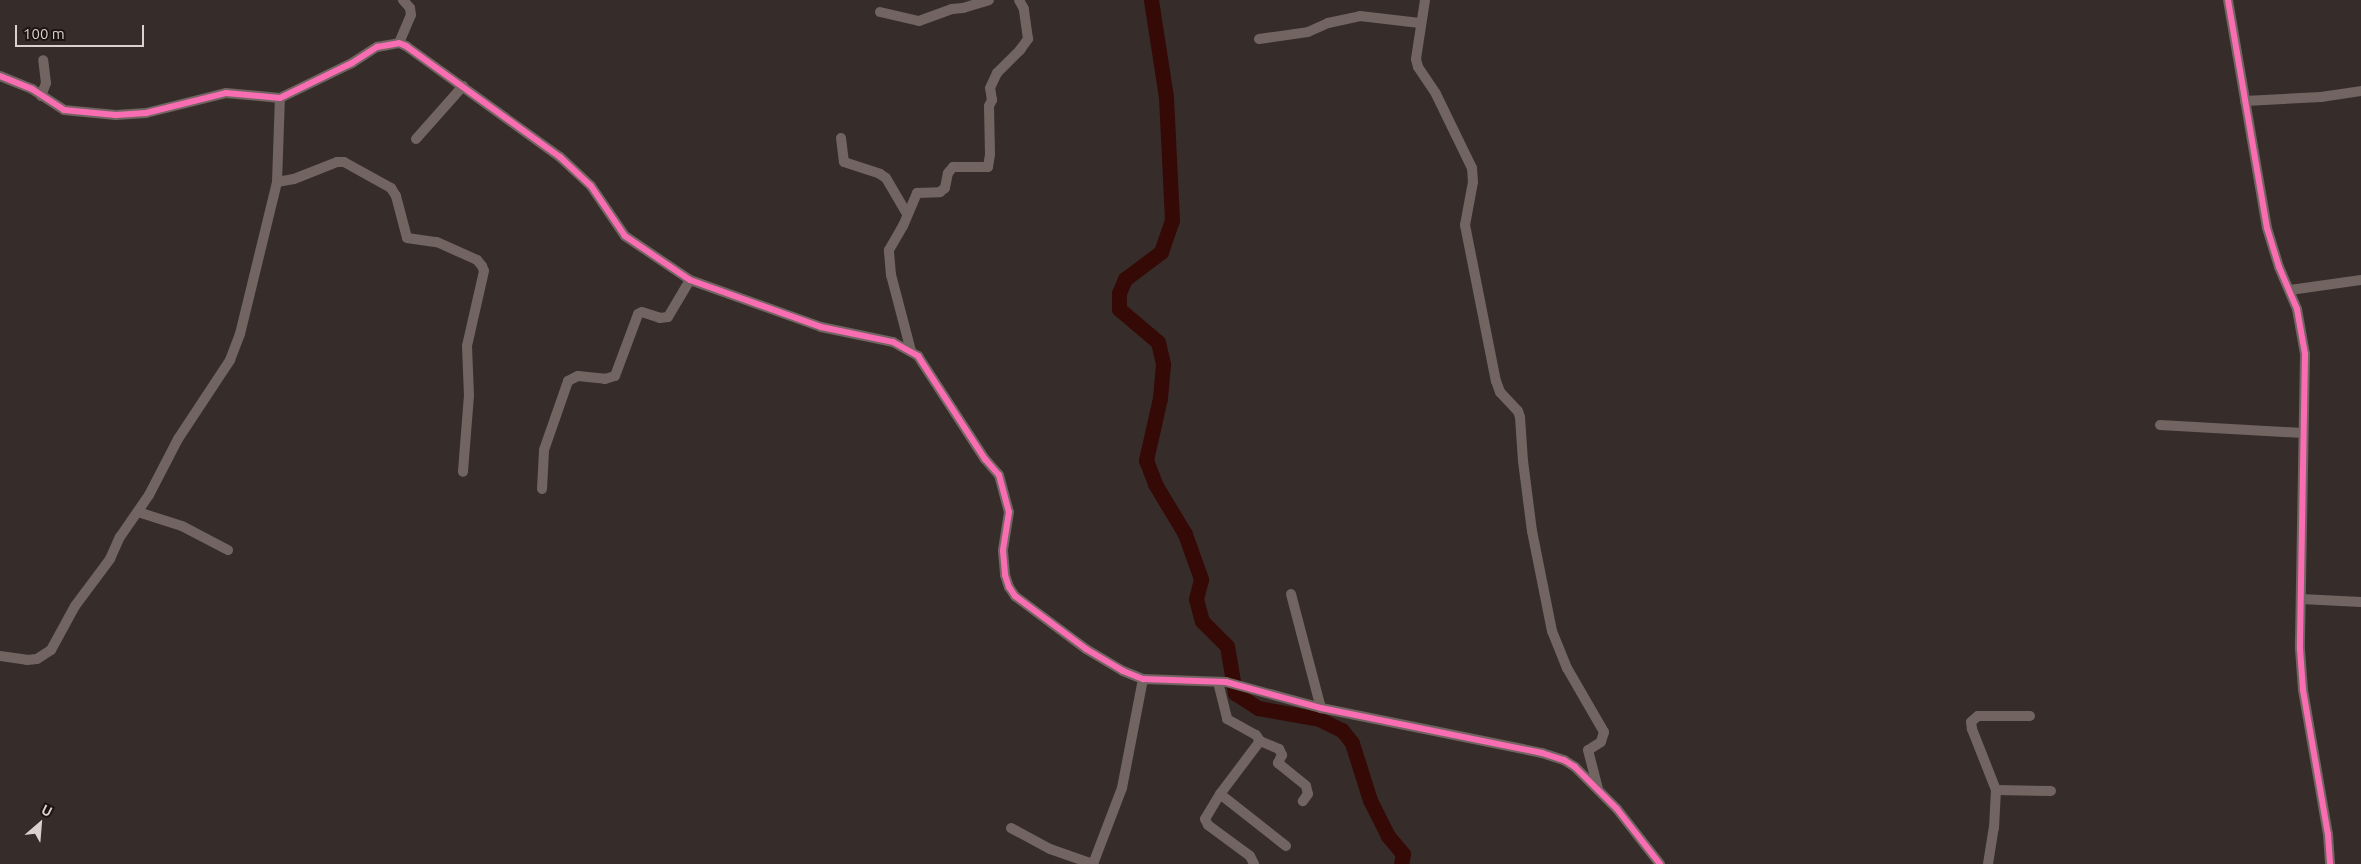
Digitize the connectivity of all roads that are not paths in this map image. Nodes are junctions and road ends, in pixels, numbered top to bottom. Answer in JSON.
{"nodes":[{"id":1,"x":403,"y":0,"type":"edge"},
{"id":2,"x":989,"y":0,"type":"edge"},
{"id":3,"x":1020,"y":0,"type":"edge"},
{"id":4,"x":1425,"y":0,"type":"edge"},
{"id":5,"x":2228,"y":0,"type":"edge"},
{"id":6,"x":880,"y":12,"type":"dead end"},
{"id":7,"x":1420,"y":23,"type":"junction"},
{"id":8,"x":1259,"y":39,"type":"dead end"},
{"id":9,"x":399,"y":43,"type":"junction"},
{"id":10,"x":44,"y":60,"type":"dead end"},
{"id":11,"x":0,"y":76,"type":"edge"},
{"id":12,"x":464,"y":86,"type":"junction"},
{"id":13,"x":2361,"y":91,"type":"edge"},
{"id":14,"x":41,"y":96,"type":"junction"},
{"id":15,"x":280,"y":98,"type":"junction"},
{"id":16,"x":2245,"y":101,"type":"junction"},
{"id":17,"x":841,"y":138,"type":"dead end"},
{"id":18,"x":416,"y":139,"type":"dead end"},
{"id":19,"x":277,"y":182,"type":"junction"},
{"id":20,"x":907,"y":214,"type":"junction"},
{"id":21,"x":690,"y":280,"type":"junction"},
{"id":22,"x":2361,"y":280,"type":"edge"},
{"id":23,"x":2290,"y":290,"type":"junction"},
{"id":24,"x":910,"y":350,"type":"junction"},
{"id":25,"x":2160,"y":425,"type":"dead end"},
{"id":26,"x":2303,"y":433,"type":"junction"},
{"id":27,"x":463,"y":472,"type":"dead end"},
{"id":28,"x":542,"y":489,"type":"dead end"},
{"id":29,"x":138,"y":512,"type":"junction"},
{"id":30,"x":228,"y":550,"type":"dead end"},
{"id":31,"x":1291,"y":594,"type":"dead end"},
{"id":32,"x":2300,"y":599,"type":"junction"},
{"id":33,"x":2361,"y":602,"type":"edge"},
{"id":34,"x":0,"y":656,"type":"edge"},
{"id":35,"x":1144,"y":679,"type":"junction"},
{"id":36,"x":1222,"y":682,"type":"junction"},
{"id":37,"x":1321,"y":708,"type":"junction"},
{"id":38,"x":2030,"y":716,"type":"dead end"},
{"id":39,"x":1260,"y":741,"type":"junction"},
{"id":40,"x":1598,"y":790,"type":"junction"},
{"id":41,"x":1996,"y":790,"type":"junction"},
{"id":42,"x":2051,"y":791,"type":"dead end"},
{"id":43,"x":1220,"y":794,"type":"junction"},
{"id":44,"x":1303,"y":801,"type":"dead end"},
{"id":45,"x":1011,"y":828,"type":"dead end"},
{"id":46,"x":1286,"y":846,"type":"dead end"},
{"id":47,"x":1093,"y":864,"type":"edge"},
{"id":48,"x":1254,"y":864,"type":"edge"},
{"id":49,"x":1660,"y":864,"type":"edge"},
{"id":50,"x":1988,"y":864,"type":"edge"},
{"id":51,"x":2330,"y":864,"type":"edge"}],
"edges":[{"from":1,"to":9,"type":"street"},
{"from":2,"to":6,"type":"street"},
{"from":3,"to":20,"type":"street"},
{"from":4,"to":7,"type":"street"},
{"from":5,"to":16,"type":"street"},
{"from":7,"to":8,"type":"street"},
{"from":7,"to":40,"type":"street"},
{"from":9,"to":12,"type":"street"},
{"from":9,"to":15,"type":"street"},
{"from":10,"to":14,"type":"street"},
{"from":11,"to":14,"type":"street"},
{"from":12,"to":18,"type":"street"},
{"from":12,"to":21,"type":"street"},
{"from":13,"to":16,"type":"street"},
{"from":14,"to":15,"type":"street"},
{"from":15,"to":19,"type":"street"},
{"from":16,"to":23,"type":"street"},
{"from":17,"to":20,"type":"street"},
{"from":19,"to":27,"type":"street"},
{"from":19,"to":29,"type":"street"},
{"from":20,"to":24,"type":"street"},
{"from":21,"to":24,"type":"street"},
{"from":21,"to":28,"type":"street"},
{"from":22,"to":23,"type":"street"},
{"from":23,"to":26,"type":"street"},
{"from":24,"to":35,"type":"street"},
{"from":25,"to":26,"type":"street"},
{"from":26,"to":32,"type":"street"},
{"from":29,"to":30,"type":"street"},
{"from":29,"to":34,"type":"street"},
{"from":31,"to":37,"type":"street"},
{"from":32,"to":33,"type":"street"},
{"from":32,"to":51,"type":"street"},
{"from":35,"to":36,"type":"street"},
{"from":35,"to":47,"type":"street"},
{"from":36,"to":37,"type":"street"},
{"from":36,"to":39,"type":"street"},
{"from":37,"to":40,"type":"street"},
{"from":38,"to":41,"type":"street"},
{"from":39,"to":43,"type":"street"},
{"from":39,"to":44,"type":"street"},
{"from":40,"to":49,"type":"street"},
{"from":41,"to":42,"type":"street"},
{"from":41,"to":50,"type":"street"},
{"from":43,"to":46,"type":"street"},
{"from":43,"to":48,"type":"street"},
{"from":45,"to":47,"type":"street"}]}
